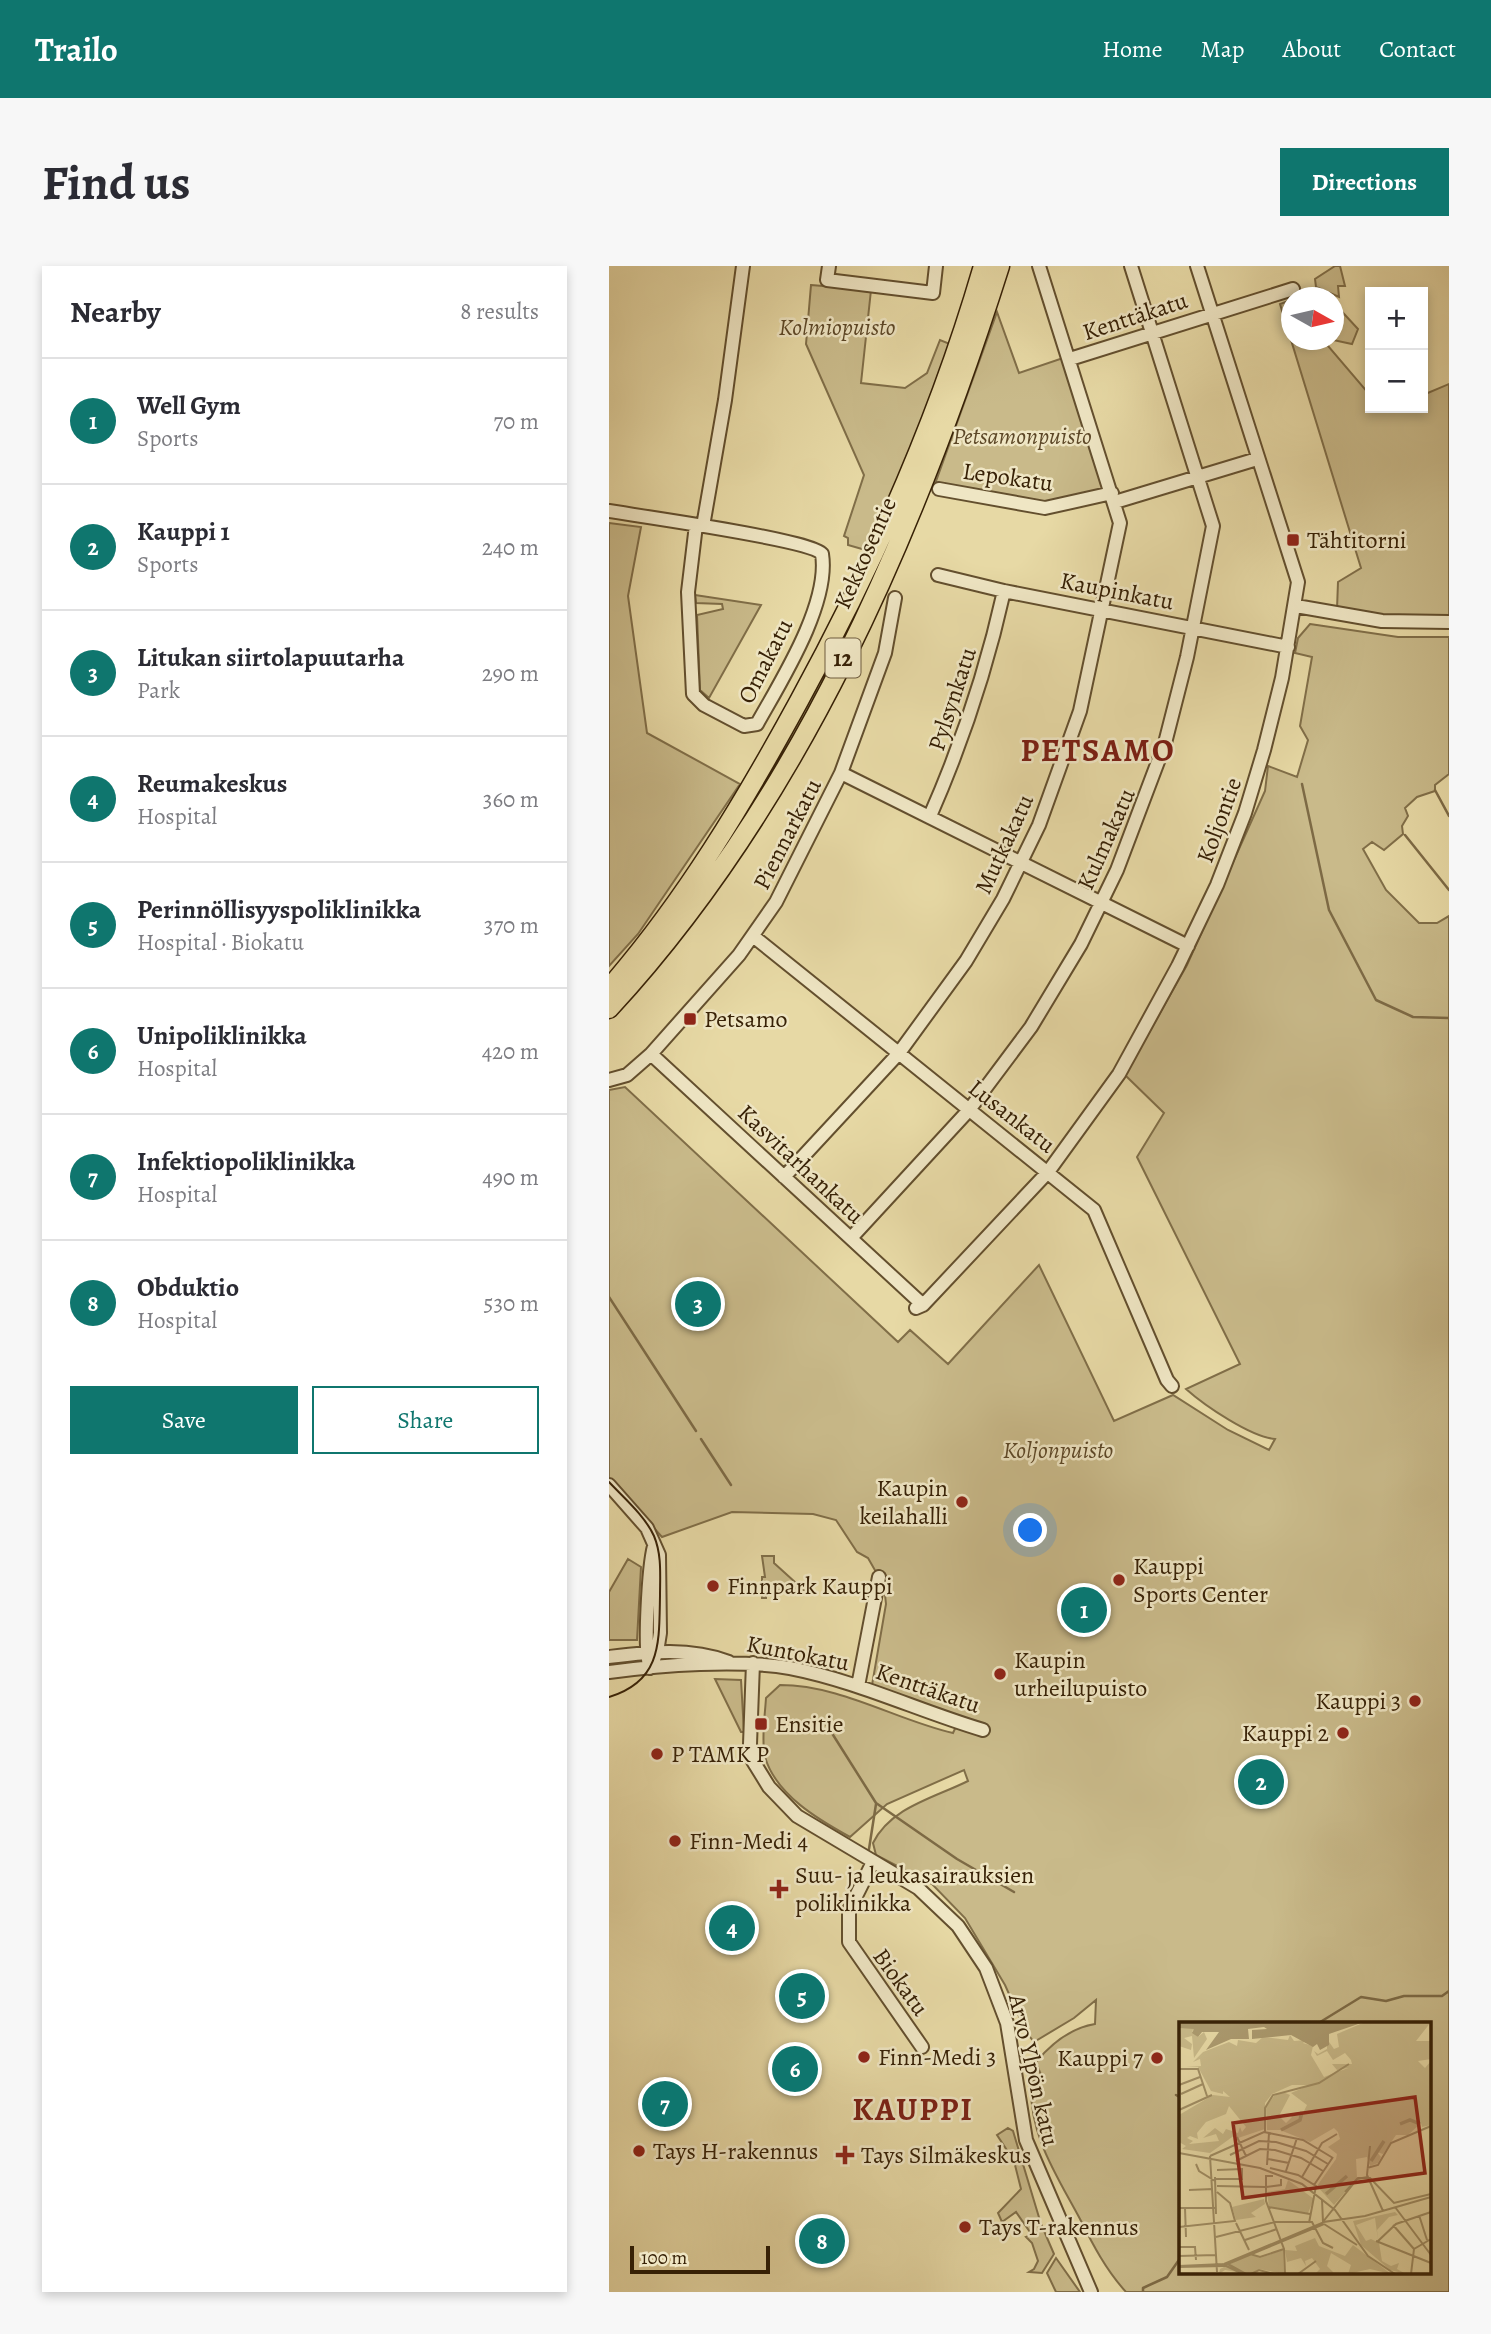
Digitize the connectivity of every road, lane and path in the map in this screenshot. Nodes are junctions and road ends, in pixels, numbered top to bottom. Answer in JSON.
{"nodes":[{"id":1,"x":743,"y":266,"type":"edge"},
{"id":2,"x":829,"y":266,"type":"edge"},
{"id":3,"x":936,"y":266,"type":"edge"},
{"id":4,"x":983,"y":266,"type":"edge"},
{"id":5,"x":1000,"y":266,"type":"edge"},
{"id":6,"x":1039,"y":266,"type":"edge"},
{"id":7,"x":1131,"y":266,"type":"edge"},
{"id":8,"x":1197,"y":266,"type":"edge"},
{"id":9,"x":1281,"y":293,"type":"edge"},
{"id":10,"x":1213,"y":313,"type":"junction"},
{"id":11,"x":1153,"y":332,"type":"junction"},
{"id":12,"x":1070,"y":359,"type":"junction"},
{"id":13,"x":1257,"y":459,"type":"junction"},
{"id":14,"x":1198,"y":476,"type":"junction"},
{"id":15,"x":939,"y":489,"type":"dead end"},
{"id":16,"x":1114,"y":497,"type":"junction"},
{"id":17,"x":609,"y":511,"type":"edge"},
{"id":18,"x":700,"y":526,"type":"junction"},
{"id":19,"x":938,"y":575,"type":"dead end"},
{"id":20,"x":1004,"y":591,"type":"junction"},
{"id":21,"x":895,"y":598,"type":"dead end"},
{"id":22,"x":1296,"y":607,"type":"junction"},
{"id":23,"x":1104,"y":610,"type":"junction"},
{"id":24,"x":1449,"y":622,"type":"edge"},
{"id":25,"x":1193,"y":627,"type":"junction"},
{"id":26,"x":1288,"y":647,"type":"junction"},
{"id":27,"x":841,"y":773,"type":"junction"},
{"id":28,"x":930,"y":816,"type":"junction"},
{"id":29,"x":1022,"y":862,"type":"junction"},
{"id":30,"x":1101,"y":902,"type":"junction"},
{"id":31,"x":753,"y":936,"type":"junction"},
{"id":32,"x":1188,"y":946,"type":"junction"},
{"id":33,"x":609,"y":988,"type":"edge"},
{"id":34,"x":609,"y":1009,"type":"edge"},
{"id":35,"x":899,"y":1053,"type":"junction"},
{"id":36,"x":652,"y":1054,"type":"junction"},
{"id":37,"x":609,"y":1080,"type":"edge"},
{"id":38,"x":969,"y":1110,"type":"junction"},
{"id":39,"x":1048,"y":1172,"type":"junction"},
{"id":40,"x":784,"y":1177,"type":"junction"},
{"id":41,"x":851,"y":1238,"type":"junction"},
{"id":42,"x":919,"y":1306,"type":"joint"},
{"id":43,"x":1172,"y":1386,"type":"dead end"},
{"id":44,"x":609,"y":1485,"type":"edge"},
{"id":45,"x":879,"y":1577,"type":"dead end"},
{"id":46,"x":652,"y":1653,"type":"junction"},
{"id":47,"x":609,"y":1657,"type":"edge"},
{"id":48,"x":730,"y":1662,"type":"junction"},
{"id":49,"x":753,"y":1663,"type":"junction"},
{"id":50,"x":650,"y":1668,"type":"junction"},
{"id":51,"x":609,"y":1672,"type":"edge"},
{"id":52,"x":858,"y":1686,"type":"junction"},
{"id":53,"x":983,"y":1730,"type":"dead end"},
{"id":54,"x":873,"y":1862,"type":"junction"},
{"id":55,"x":922,"y":2047,"type":"dead end"},
{"id":56,"x":1091,"y":2292,"type":"edge"}],
"edges":[{"from":1,"to":18,"type":"street","name":"Omakatu"},
{"from":2,"to":3,"type":"street"},
{"from":4,"to":33,"type":"highway","name":"Kekkosentie","number":"12"},
{"from":5,"to":34,"type":"highway","name":"Kekkosentie","number":"12"},
{"from":6,"to":12,"type":"street","name":"Mutkakatu"},
{"from":7,"to":11,"type":"street","name":"Kulmakatu"},
{"from":8,"to":10,"type":"street","name":"Koljontie"},
{"from":9,"to":10,"type":"street","name":"Kenttäkatu"},
{"from":10,"to":11,"type":"street","name":"Kenttäkatu"},
{"from":10,"to":13,"type":"street","name":"Koljontie"},
{"from":11,"to":12,"type":"street","name":"Kenttäkatu"},
{"from":11,"to":14,"type":"street","name":"Kulmakatu"},
{"from":12,"to":16,"type":"street","name":"Mutkakatu"},
{"from":13,"to":14,"type":"street","name":"Lepokatu"},
{"from":13,"to":22,"type":"street","name":"Koljontie"},
{"from":14,"to":16,"type":"street","name":"Lepokatu"},
{"from":14,"to":25,"type":"street","name":"Kulmakatu"},
{"from":15,"to":16,"type":"street","name":"Lepokatu"},
{"from":16,"to":23,"type":"street","name":"Mutkakatu"},
{"from":17,"to":18,"type":"street"},
{"from":18,"to":18,"type":"street","name":"Omakatu"},
{"from":19,"to":20,"type":"street","name":"Kaupinkatu"},
{"from":20,"to":23,"type":"street","name":"Kaupinkatu"},
{"from":20,"to":28,"type":"street","name":"Pylsynkatu"},
{"from":21,"to":27,"type":"street","name":"Piennarkatu"},
{"from":22,"to":24,"type":"street"},
{"from":22,"to":26,"type":"street","name":"Koljontie"},
{"from":23,"to":25,"type":"street","name":"Kaupinkatu"},
{"from":23,"to":29,"type":"street","name":"Mutkakatu"},
{"from":25,"to":26,"type":"street","name":"Kaupinkatu"},
{"from":25,"to":30,"type":"street","name":"Kulmakatu"},
{"from":26,"to":32,"type":"street","name":"Koljontie"},
{"from":27,"to":28,"type":"street"},
{"from":27,"to":31,"type":"street","name":"Piennarkatu"},
{"from":28,"to":29,"type":"street"},
{"from":29,"to":30,"type":"street"},
{"from":29,"to":35,"type":"street","name":"Mutkakatu"},
{"from":30,"to":32,"type":"street"},
{"from":30,"to":38,"type":"street","name":"Kulmakatu"},
{"from":31,"to":35,"type":"street","name":"Lusankatu"},
{"from":31,"to":36,"type":"street","name":"Piennarkatu"},
{"from":32,"to":39,"type":"street","name":"Koljontie"},
{"from":35,"to":38,"type":"street","name":"Lusankatu"},
{"from":35,"to":40,"type":"street","name":"Mutkakatu"},
{"from":36,"to":37,"type":"street","name":"Piennarkatu"},
{"from":36,"to":40,"type":"street","name":"Kasvitarhankatu"},
{"from":38,"to":39,"type":"street","name":"Lusankatu"},
{"from":38,"to":41,"type":"street","name":"Kulmakatu"},
{"from":39,"to":42,"type":"street","name":"Koljontie"},
{"from":39,"to":43,"type":"street","name":"Lusankatu"},
{"from":40,"to":41,"type":"street","name":"Kasvitarhankatu"},
{"from":41,"to":42,"type":"street","name":"Kasvitarhankatu"},
{"from":44,"to":46,"type":"street"},
{"from":45,"to":52,"type":"street"},
{"from":46,"to":47,"type":"street","name":"Kuntokatu"},
{"from":46,"to":48,"type":"street","name":"Kuntokatu"},
{"from":46,"to":50,"type":"street"},
{"from":48,"to":49,"type":"street","name":"Kuntokatu"},
{"from":48,"to":50,"type":"street","name":"Kuntokatu"},
{"from":49,"to":52,"type":"street","name":"Kuntokatu"},
{"from":49,"to":54,"type":"street","name":"Arvo Ylpön katu"},
{"from":50,"to":51,"type":"street","name":"Kuntokatu"},
{"from":52,"to":53,"type":"street","name":"Kenttäkatu"},
{"from":54,"to":55,"type":"street","name":"Biokatu"},
{"from":54,"to":56,"type":"street","name":"Arvo Ylpön katu"}]}
